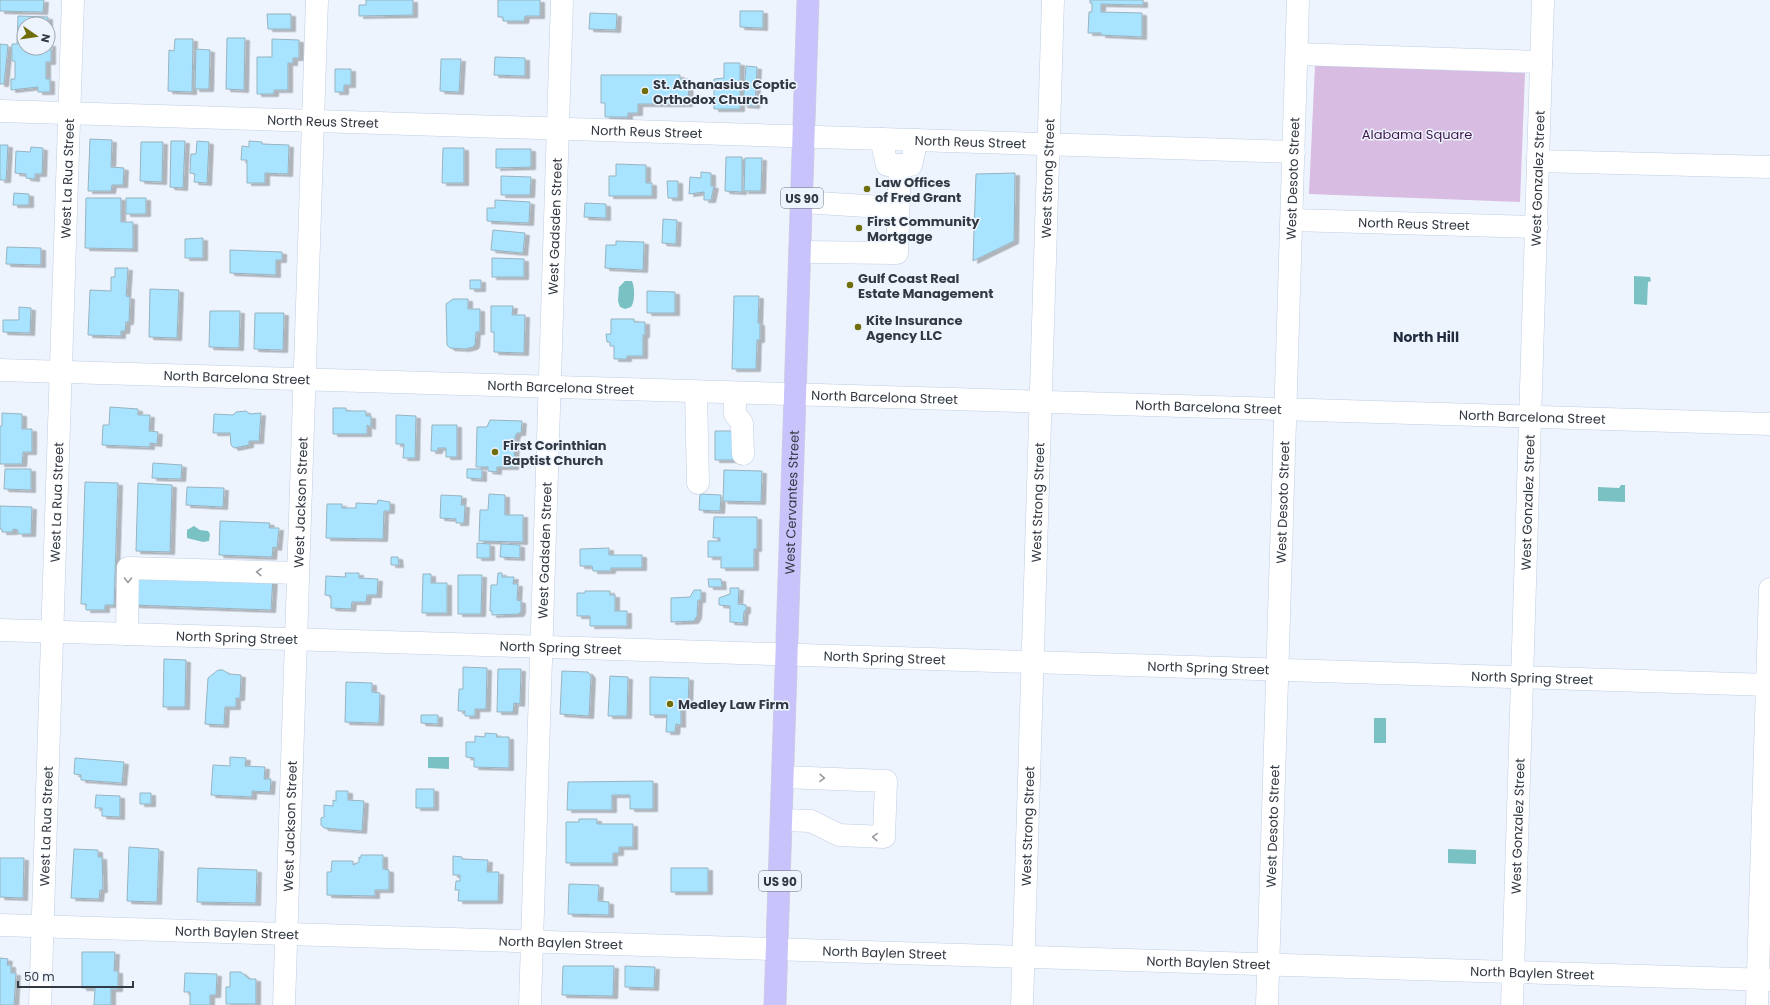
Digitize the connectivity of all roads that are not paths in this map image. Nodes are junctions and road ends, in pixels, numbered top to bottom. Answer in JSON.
{"nodes":[{"id":1,"x":73,"y":0,"type":"edge"},
{"id":2,"x":317,"y":0,"type":"edge"},
{"id":3,"x":562,"y":0,"type":"edge"},
{"id":4,"x":808,"y":0,"type":"edge"},
{"id":5,"x":1053,"y":0,"type":"edge"},
{"id":6,"x":1298,"y":0,"type":"edge"},
{"id":7,"x":1543,"y":0,"type":"edge"},
{"id":8,"x":1297,"y":54,"type":"junction"},
{"id":9,"x":1541,"y":62,"type":"junction"},
{"id":10,"x":0,"y":111,"type":"edge"},
{"id":11,"x":69,"y":114,"type":"junction"},
{"id":12,"x":313,"y":121,"type":"junction"},
{"id":13,"x":559,"y":128,"type":"junction"},
{"id":14,"x":804,"y":136,"type":"junction"},
{"id":15,"x":881,"y":139,"type":"junction"},
{"id":16,"x":917,"y":140,"type":"junction"},
{"id":17,"x":1048,"y":144,"type":"junction"},
{"id":18,"x":1294,"y":152,"type":"junction"},
{"id":19,"x":1538,"y":161,"type":"junction"},
{"id":20,"x":900,"y":165,"type":"junction"},
{"id":21,"x":1770,"y":167,"type":"edge"},
{"id":22,"x":802,"y":202,"type":"junction"},
{"id":23,"x":898,"y":208,"type":"junction"},
{"id":24,"x":1292,"y":220,"type":"junction"},
{"id":25,"x":1537,"y":227,"type":"junction"},
{"id":26,"x":800,"y":252,"type":"junction"},
{"id":27,"x":0,"y":370,"type":"edge"},
{"id":28,"x":61,"y":372,"type":"junction"},
{"id":29,"x":305,"y":380,"type":"junction"},
{"id":30,"x":550,"y":387,"type":"junction"},
{"id":31,"x":696,"y":392,"type":"junction"},
{"id":32,"x":735,"y":393,"type":"junction"},
{"id":33,"x":795,"y":395,"type":"junction"},
{"id":34,"x":1040,"y":403,"type":"junction"},
{"id":35,"x":1285,"y":411,"type":"junction"},
{"id":36,"x":1530,"y":418,"type":"junction"},
{"id":37,"x":1770,"y":424,"type":"edge"},
{"id":38,"x":742,"y":454,"type":"dead end"},
{"id":39,"x":698,"y":483,"type":"dead end"},
{"id":40,"x":298,"y":573,"type":"junction"},
{"id":41,"x":1770,"y":589,"type":"edge"},
{"id":42,"x":0,"y":630,"type":"edge"},
{"id":43,"x":52,"y":631,"type":"junction"},
{"id":44,"x":127,"y":634,"type":"junction"},
{"id":45,"x":296,"y":639,"type":"junction"},
{"id":46,"x":542,"y":646,"type":"junction"},
{"id":47,"x":787,"y":654,"type":"junction"},
{"id":48,"x":1033,"y":662,"type":"junction"},
{"id":49,"x":1277,"y":670,"type":"junction"},
{"id":50,"x":1522,"y":677,"type":"junction"},
{"id":51,"x":1769,"y":685,"type":"edge"},
{"id":52,"x":783,"y":777,"type":"junction"},
{"id":53,"x":782,"y":820,"type":"junction"},
{"id":54,"x":0,"y":925,"type":"edge"},
{"id":55,"x":43,"y":926,"type":"junction"},
{"id":56,"x":287,"y":934,"type":"junction"},
{"id":57,"x":532,"y":941,"type":"junction"},
{"id":58,"x":778,"y":949,"type":"junction"},
{"id":59,"x":1023,"y":957,"type":"junction"},
{"id":60,"x":1268,"y":965,"type":"junction"},
{"id":61,"x":1513,"y":972,"type":"junction"},
{"id":62,"x":1764,"y":980,"type":"edge"},
{"id":63,"x":40,"y":1005,"type":"edge"},
{"id":64,"x":284,"y":1005,"type":"edge"},
{"id":65,"x":530,"y":1005,"type":"edge"},
{"id":66,"x":775,"y":1005,"type":"edge"},
{"id":67,"x":1022,"y":1005,"type":"edge"},
{"id":68,"x":1267,"y":1005,"type":"edge"},
{"id":69,"x":1512,"y":1005,"type":"edge"},
{"id":70,"x":1757,"y":1005,"type":"edge"}],
"edges":[{"from":1,"to":11,"type":"street","name":"West La Rua Street"},
{"from":2,"to":12,"type":"street","name":"West Jackson Street"},
{"from":3,"to":13,"type":"street","name":"West Gadsden Street"},
{"from":4,"to":14,"type":"main road","name":"West Cervantes Street","number":"US 90"},
{"from":5,"to":17,"type":"street","name":"West Strong Street"},
{"from":6,"to":8,"type":"street","name":"West Desoto Street"},
{"from":7,"to":9,"type":"street","name":"West Gonzalez Street"},
{"from":8,"to":9,"type":"street"},
{"from":8,"to":18,"type":"street","name":"West Desoto Street"},
{"from":9,"to":19,"type":"street","name":"West Gonzalez Street"},
{"from":10,"to":11,"type":"street","name":"North Reus Street"},
{"from":11,"to":12,"type":"street","name":"North Reus Street"},
{"from":11,"to":28,"type":"street","name":"West La Rua Street"},
{"from":12,"to":13,"type":"street","name":"North Reus Street"},
{"from":12,"to":29,"type":"street","name":"West Jackson Street"},
{"from":13,"to":14,"type":"street","name":"North Reus Street"},
{"from":13,"to":30,"type":"street","name":"West Gadsden Street"},
{"from":14,"to":15,"type":"street","name":"North Reus Street"},
{"from":14,"to":22,"type":"main road","name":"West Cervantes Street","number":"US 90"},
{"from":15,"to":16,"type":"street","name":"North Reus Street"},
{"from":15,"to":20,"type":"street"},
{"from":16,"to":17,"type":"street","name":"North Reus Street"},
{"from":16,"to":20,"type":"street"},
{"from":17,"to":18,"type":"street","name":"North Reus Street"},
{"from":17,"to":34,"type":"street","name":"West Strong Street"},
{"from":18,"to":24,"type":"street","name":"West Desoto Street"},
{"from":19,"to":21,"type":"street"},
{"from":19,"to":25,"type":"street","name":"West Gonzalez Street"},
{"from":20,"to":23,"type":"street"},
{"from":22,"to":23,"type":"street"},
{"from":22,"to":26,"type":"main road","name":"West Cervantes Street","number":"US 90"},
{"from":23,"to":26,"type":"street"},
{"from":24,"to":25,"type":"street","name":"North Reus Street"},
{"from":24,"to":35,"type":"street","name":"West Desoto Street"},
{"from":25,"to":36,"type":"street","name":"West Gonzalez Street"},
{"from":26,"to":33,"type":"main road","name":"West Cervantes Street","number":"US 90"},
{"from":27,"to":28,"type":"street","name":"North Barcelona Street"},
{"from":28,"to":29,"type":"street","name":"North Barcelona Street"},
{"from":28,"to":43,"type":"street","name":"West La Rua Street"},
{"from":29,"to":30,"type":"street","name":"North Barcelona Street"},
{"from":29,"to":40,"type":"street","name":"West Jackson Street"},
{"from":30,"to":31,"type":"street","name":"North Barcelona Street"},
{"from":30,"to":46,"type":"street","name":"West Gadsden Street"},
{"from":31,"to":32,"type":"street","name":"North Barcelona Street"},
{"from":31,"to":39,"type":"street"},
{"from":32,"to":33,"type":"street","name":"North Barcelona Street"},
{"from":32,"to":38,"type":"street"},
{"from":33,"to":34,"type":"street","name":"North Barcelona Street"},
{"from":33,"to":47,"type":"main road","name":"West Cervantes Street","number":"US 90"},
{"from":34,"to":35,"type":"street","name":"North Barcelona Street"},
{"from":34,"to":48,"type":"street","name":"West Strong Street"},
{"from":35,"to":36,"type":"street","name":"North Barcelona Street"},
{"from":35,"to":49,"type":"street","name":"West Desoto Street"},
{"from":36,"to":37,"type":"street","name":"North Barcelona Street"},
{"from":36,"to":50,"type":"street","name":"West Gonzalez Street"},
{"from":40,"to":44,"type":"street","one_way":true},
{"from":40,"to":45,"type":"street","name":"West Jackson Street"},
{"from":41,"to":51,"type":"street"},
{"from":42,"to":43,"type":"street","name":"North Spring Street"},
{"from":43,"to":44,"type":"street","name":"North Spring Street"},
{"from":43,"to":55,"type":"street","name":"West La Rua Street"},
{"from":44,"to":45,"type":"street","name":"North Spring Street"},
{"from":45,"to":46,"type":"street","name":"North Spring Street"},
{"from":45,"to":56,"type":"street","name":"West Jackson Street"},
{"from":46,"to":47,"type":"street","name":"North Spring Street"},
{"from":46,"to":57,"type":"street","name":"West Gadsden Street"},
{"from":47,"to":48,"type":"street","name":"North Spring Street"},
{"from":47,"to":52,"type":"main road","name":"West Cervantes Street","number":"US 90"},
{"from":48,"to":49,"type":"street","name":"North Spring Street"},
{"from":48,"to":59,"type":"street","name":"West Strong Street"},
{"from":49,"to":50,"type":"street","name":"North Spring Street"},
{"from":49,"to":60,"type":"street","name":"West Desoto Street"},
{"from":50,"to":51,"type":"street","name":"North Spring Street"},
{"from":50,"to":61,"type":"street","name":"West Gonzalez Street"},
{"from":51,"to":62,"type":"street"},
{"from":52,"to":53,"type":"main road","name":"West Cervantes Street","number":"US 90"},
{"from":52,"to":53,"type":"street","one_way":true},
{"from":53,"to":58,"type":"main road","name":"West Cervantes Street","number":"US 90"},
{"from":54,"to":55,"type":"street","name":"North Baylen Street"},
{"from":55,"to":56,"type":"street","name":"North Baylen Street"},
{"from":55,"to":63,"type":"street","name":"West La Rua Street"},
{"from":56,"to":57,"type":"street","name":"North Baylen Street"},
{"from":56,"to":64,"type":"street","name":"West Jackson Street"},
{"from":57,"to":58,"type":"street","name":"North Baylen Street"},
{"from":57,"to":65,"type":"street","name":"West Gadsden Street"},
{"from":58,"to":59,"type":"street","name":"North Baylen Street"},
{"from":58,"to":66,"type":"main road","name":"West Cervantes Street","number":"US 90"},
{"from":59,"to":60,"type":"street","name":"North Baylen Street"},
{"from":59,"to":67,"type":"street","name":"West Strong Street"},
{"from":60,"to":61,"type":"street","name":"North Baylen Street"},
{"from":60,"to":68,"type":"street","name":"West Desoto Street"},
{"from":61,"to":62,"type":"street","name":"North Baylen Street"},
{"from":61,"to":69,"type":"street","name":"West Gonzalez Street"},
{"from":62,"to":70,"type":"street"}]}
